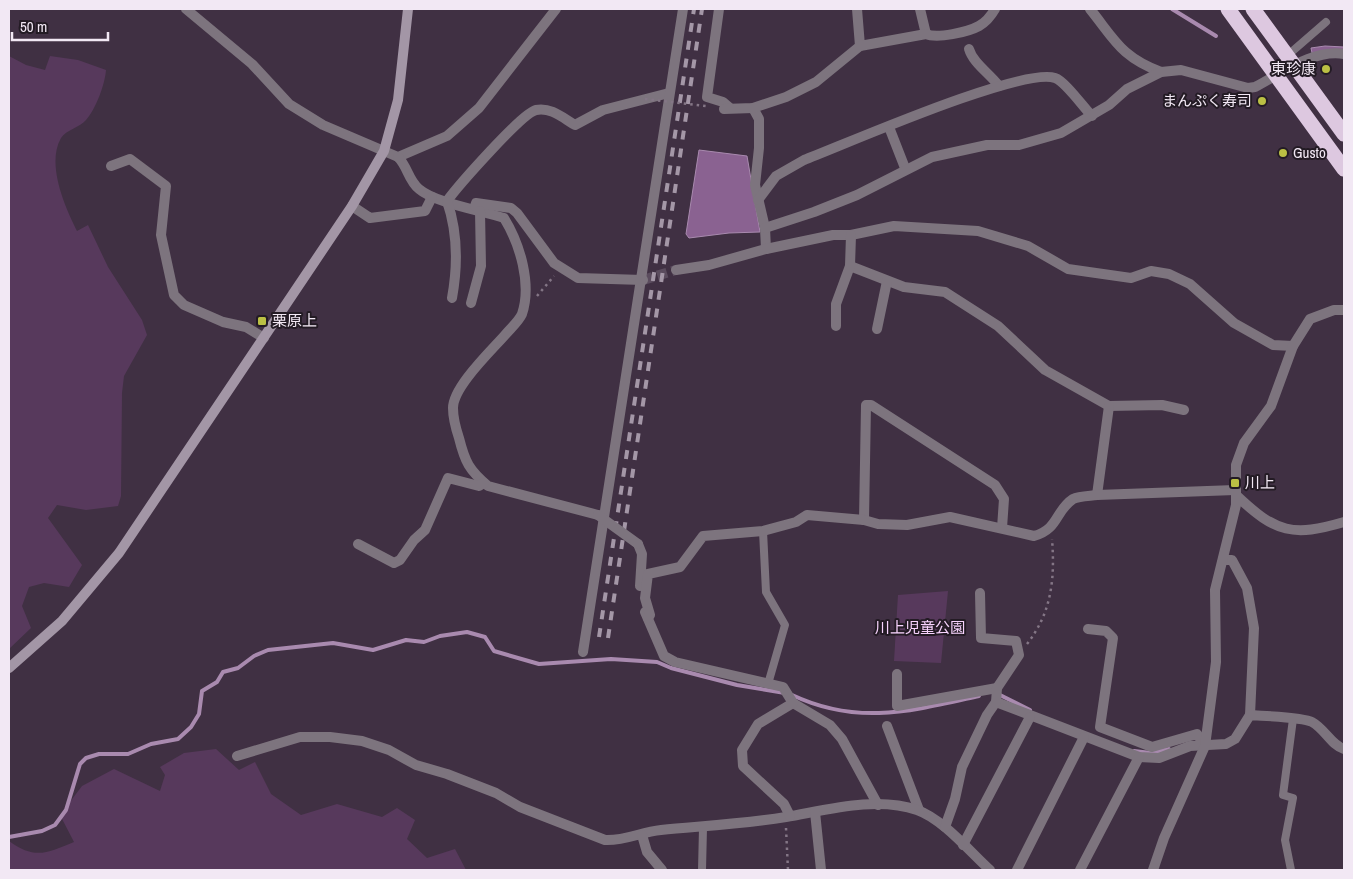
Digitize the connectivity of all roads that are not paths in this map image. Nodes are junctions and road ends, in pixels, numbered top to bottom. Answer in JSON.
{"nodes":[{"id":1,"x":186,"y":9,"type":"edge"},
{"id":2,"x":408,"y":9,"type":"edge"},
{"id":3,"x":556,"y":9,"type":"edge"},
{"id":4,"x":683,"y":9,"type":"edge"},
{"id":5,"x":719,"y":9,"type":"edge"},
{"id":6,"x":857,"y":9,"type":"edge"},
{"id":7,"x":995,"y":9,"type":"edge"},
{"id":8,"x":1090,"y":9,"type":"edge"},
{"id":9,"x":1228,"y":9,"type":"edge"},
{"id":10,"x":1253,"y":9,"type":"edge"},
{"id":11,"x":922,"y":10,"type":"edge"},
{"id":12,"x":1326,"y":22,"type":"dead end"},
{"id":13,"x":926,"y":34,"type":"junction"},
{"id":14,"x":860,"y":46,"type":"junction"},
{"id":15,"x":969,"y":49,"type":"dead end"},
{"id":16,"x":1344,"y":54,"type":"edge"},
{"id":17,"x":1292,"y":60,"type":"junction"},
{"id":18,"x":1161,"y":72,"type":"junction"},
{"id":19,"x":1276,"y":76,"type":"junction"},
{"id":20,"x":999,"y":86,"type":"junction"},
{"id":21,"x":669,"y":92,"type":"junction"},
{"id":22,"x":753,"y":108,"type":"junction"},
{"id":23,"x":1092,"y":116,"type":"junction"},
{"id":24,"x":889,"y":127,"type":"junction"},
{"id":25,"x":1344,"y":134,"type":"edge"},
{"id":26,"x":384,"y":151,"type":"junction"},
{"id":27,"x":398,"y":157,"type":"junction"},
{"id":28,"x":111,"y":166,"type":"dead end"},
{"id":29,"x":905,"y":168,"type":"junction"},
{"id":30,"x":1344,"y":169,"type":"edge"},
{"id":31,"x":432,"y":197,"type":"junction"},
{"id":32,"x":758,"y":200,"type":"junction"},
{"id":33,"x":447,"y":201,"type":"junction"},
{"id":34,"x":352,"y":206,"type":"junction"},
{"id":35,"x":477,"y":210,"type":"junction"},
{"id":36,"x":766,"y":228,"type":"junction"},
{"id":37,"x":851,"y":235,"type":"junction"},
{"id":38,"x":766,"y":249,"type":"junction"},
{"id":39,"x":850,"y":266,"type":"junction"},
{"id":40,"x":676,"y":270,"type":"tunnel mouth"},
{"id":41,"x":642,"y":280,"type":"junction"},
{"id":42,"x":887,"y":281,"type":"junction"},
{"id":43,"x":452,"y":298,"type":"dead end"},
{"id":44,"x":471,"y":303,"type":"dead end"},
{"id":45,"x":1344,"y":310,"type":"edge"},
{"id":46,"x":836,"y":326,"type":"dead end"},
{"id":47,"x":877,"y":328,"type":"dead end"},
{"id":48,"x":264,"y":338,"type":"junction"},
{"id":49,"x":1293,"y":346,"type":"junction"},
{"id":50,"x":1109,"y":406,"type":"junction"},
{"id":51,"x":1184,"y":410,"type":"dead end"},
{"id":52,"x":484,"y":483,"type":"junction"},
{"id":53,"x":1236,"y":493,"type":"junction"},
{"id":54,"x":1097,"y":495,"type":"junction"},
{"id":55,"x":864,"y":520,"type":"junction"},
{"id":56,"x":1344,"y":522,"type":"edge"},
{"id":57,"x":1002,"y":528,"type":"junction"},
{"id":58,"x":763,"y":531,"type":"junction"},
{"id":59,"x":358,"y":544,"type":"dead end"},
{"id":60,"x":1224,"y":560,"type":"junction"},
{"id":61,"x":980,"y":593,"type":"dead end"},
{"id":62,"x":648,"y":618,"type":"junction"},
{"id":63,"x":1088,"y":629,"type":"dead end"},
{"id":64,"x":583,"y":652,"type":"dead end"},
{"id":65,"x":9,"y":668,"type":"edge"},
{"id":66,"x":897,"y":674,"type":"dead end"},
{"id":67,"x":768,"y":684,"type":"junction"},
{"id":68,"x":997,"y":695,"type":"junction"},
{"id":69,"x":789,"y":697,"type":"junction"},
{"id":70,"x":1250,"y":715,"type":"junction"},
{"id":71,"x":1030,"y":717,"type":"junction"},
{"id":72,"x":1293,"y":719,"type":"junction"},
{"id":73,"x":887,"y":726,"type":"dead end"},
{"id":74,"x":1208,"y":727,"type":"junction"},
{"id":75,"x":1197,"y":734,"type":"junction"},
{"id":76,"x":1084,"y":737,"type":"junction"},
{"id":77,"x":1206,"y":746,"type":"junction"},
{"id":78,"x":1344,"y":749,"type":"edge"},
{"id":79,"x":237,"y":756,"type":"dead end"},
{"id":80,"x":1139,"y":757,"type":"junction"},
{"id":81,"x":878,"y":805,"type":"junction"},
{"id":82,"x":919,"y":810,"type":"junction"},
{"id":83,"x":814,"y":812,"type":"junction"},
{"id":84,"x":788,"y":817,"type":"junction"},
{"id":85,"x":945,"y":827,"type":"junction"},
{"id":86,"x":703,"y":828,"type":"junction"},
{"id":87,"x":642,"y":835,"type":"junction"},
{"id":88,"x":962,"y":845,"type":"junction"},
{"id":89,"x":662,"y":870,"type":"edge"},
{"id":90,"x":702,"y":870,"type":"edge"},
{"id":91,"x":821,"y":870,"type":"edge"},
{"id":92,"x":990,"y":870,"type":"edge"},
{"id":93,"x":1017,"y":870,"type":"edge"},
{"id":94,"x":1080,"y":870,"type":"edge"},
{"id":95,"x":1153,"y":870,"type":"edge"},
{"id":96,"x":1291,"y":870,"type":"edge"}],
"edges":[{"from":1,"to":26,"type":"street"},
{"from":2,"to":26,"type":"street"},
{"from":3,"to":27,"type":"street"},
{"from":4,"to":21,"type":"street"},
{"from":5,"to":22,"type":"street"},
{"from":6,"to":14,"type":"street"},
{"from":7,"to":13,"type":"street"},
{"from":8,"to":18,"type":"street"},
{"from":9,"to":19,"type":"highway"},
{"from":10,"to":17,"type":"highway"},
{"from":11,"to":13,"type":"street"},
{"from":12,"to":17,"type":"lane"},
{"from":13,"to":14,"type":"street"},
{"from":14,"to":22,"type":"street"},
{"from":15,"to":20,"type":"street"},
{"from":16,"to":17,"type":"street"},
{"from":17,"to":19,"type":"street"},
{"from":17,"to":25,"type":"highway"},
{"from":18,"to":19,"type":"street"},
{"from":18,"to":23,"type":"street"},
{"from":19,"to":30,"type":"highway"},
{"from":20,"to":23,"type":"street"},
{"from":20,"to":24,"type":"street"},
{"from":21,"to":33,"type":"street"},
{"from":21,"to":41,"type":"street"},
{"from":22,"to":32,"type":"street"},
{"from":23,"to":29,"type":"street"},
{"from":24,"to":29,"type":"street"},
{"from":24,"to":32,"type":"street"},
{"from":26,"to":27,"type":"street"},
{"from":26,"to":34,"type":"street"},
{"from":27,"to":31,"type":"street"},
{"from":28,"to":48,"type":"street"},
{"from":29,"to":36,"type":"street"},
{"from":31,"to":33,"type":"street"},
{"from":31,"to":34,"type":"street"},
{"from":32,"to":36,"type":"street"},
{"from":33,"to":35,"type":"street"},
{"from":33,"to":43,"type":"street"},
{"from":34,"to":48,"type":"street"},
{"from":35,"to":41,"type":"street"},
{"from":35,"to":44,"type":"street"},
{"from":35,"to":52,"type":"street"},
{"from":36,"to":38,"type":"street"},
{"from":37,"to":38,"type":"street"},
{"from":37,"to":39,"type":"street"},
{"from":37,"to":49,"type":"street"},
{"from":38,"to":40,"type":"street"},
{"from":39,"to":42,"type":"street"},
{"from":39,"to":46,"type":"street"},
{"from":41,"to":64,"type":"street"},
{"from":42,"to":47,"type":"street"},
{"from":42,"to":50,"type":"street"},
{"from":45,"to":49,"type":"street"},
{"from":48,"to":65,"type":"street"},
{"from":49,"to":53,"type":"street"},
{"from":50,"to":51,"type":"street"},
{"from":50,"to":54,"type":"street"},
{"from":52,"to":59,"type":"street"},
{"from":52,"to":62,"type":"street","bridge":true},
{"from":53,"to":54,"type":"street"},
{"from":53,"to":56,"type":"street"},
{"from":53,"to":60,"type":"street"},
{"from":54,"to":57,"type":"street"},
{"from":55,"to":57,"type":"street"},
{"from":55,"to":57,"type":"street"},
{"from":55,"to":58,"type":"street"},
{"from":58,"to":62,"type":"street"},
{"from":58,"to":67,"type":"lane"},
{"from":60,"to":70,"type":"street"},
{"from":60,"to":74,"type":"street"},
{"from":61,"to":68,"type":"street"},
{"from":62,"to":67,"type":"street"},
{"from":63,"to":75,"type":"street"},
{"from":66,"to":68,"type":"street"},
{"from":67,"to":69,"type":"street"},
{"from":68,"to":71,"type":"street"},
{"from":68,"to":85,"type":"street"},
{"from":69,"to":81,"type":"street"},
{"from":69,"to":84,"type":"street"},
{"from":70,"to":72,"type":"street"},
{"from":70,"to":77,"type":"street"},
{"from":71,"to":76,"type":"street"},
{"from":71,"to":88,"type":"street"},
{"from":72,"to":78,"type":"street"},
{"from":72,"to":96,"type":"lane"},
{"from":73,"to":82,"type":"street"},
{"from":74,"to":75,"type":"street"},
{"from":74,"to":77,"type":"street"},
{"from":75,"to":77,"type":"street"},
{"from":76,"to":80,"type":"street"},
{"from":76,"to":93,"type":"street"},
{"from":77,"to":80,"type":"street"},
{"from":77,"to":95,"type":"street"},
{"from":79,"to":87,"type":"street"},
{"from":80,"to":94,"type":"street"},
{"from":81,"to":82,"type":"street"},
{"from":81,"to":83,"type":"street"},
{"from":82,"to":85,"type":"street"},
{"from":83,"to":84,"type":"street"},
{"from":83,"to":91,"type":"street"},
{"from":84,"to":86,"type":"street"},
{"from":85,"to":88,"type":"street"},
{"from":86,"to":87,"type":"street"},
{"from":86,"to":90,"type":"lane"},
{"from":87,"to":89,"type":"street"},
{"from":88,"to":92,"type":"street"}]}
